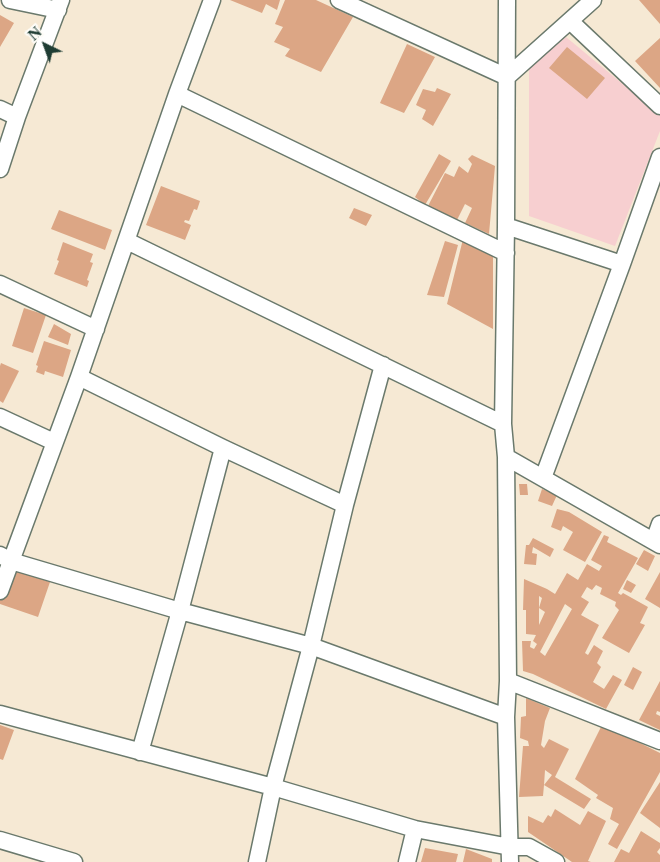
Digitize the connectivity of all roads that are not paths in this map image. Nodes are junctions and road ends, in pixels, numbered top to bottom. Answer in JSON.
{"nodes":[{"id":1,"x":10,"y":0,"type":"edge"},
{"id":2,"x":212,"y":0,"type":"edge"},
{"id":3,"x":339,"y":0,"type":"edge"},
{"id":4,"x":507,"y":0,"type":"edge"},
{"id":5,"x":593,"y":0,"type":"edge"},
{"id":6,"x":60,"y":5,"type":"edge"},
{"id":7,"x":570,"y":21,"type":"junction"},
{"id":8,"x":507,"y":77,"type":"junction"},
{"id":9,"x":178,"y":94,"type":"junction"},
{"id":10,"x":660,"y":106,"type":"edge"},
{"id":11,"x":0,"y":108,"type":"edge"},
{"id":12,"x":18,"y":118,"type":"junction"},
{"id":13,"x":660,"y":157,"type":"edge"},
{"id":14,"x":0,"y":169,"type":"edge"},
{"id":15,"x":506,"y":226,"type":"junction"},
{"id":16,"x":127,"y":240,"type":"junction"},
{"id":17,"x":506,"y":252,"type":"junction"},
{"id":18,"x":622,"y":264,"type":"junction"},
{"id":19,"x":0,"y":284,"type":"edge"},
{"id":20,"x":96,"y":329,"type":"junction"},
{"id":21,"x":384,"y":365,"type":"junction"},
{"id":22,"x":80,"y":377,"type":"junction"},
{"id":23,"x":0,"y":417,"type":"edge"},
{"id":24,"x":503,"y":424,"type":"junction"},
{"id":25,"x":54,"y":442,"type":"junction"},
{"id":26,"x":223,"y":448,"type":"junction"},
{"id":27,"x":506,"y":456,"type":"junction"},
{"id":28,"x":543,"y":478,"type":"junction"},
{"id":29,"x":345,"y":505,"type":"junction"},
{"id":30,"x":660,"y":524,"type":"edge"},
{"id":31,"x":657,"y":543,"type":"edge"},
{"id":32,"x":6,"y":558,"type":"edge"},
{"id":33,"x":0,"y":591,"type":"edge"},
{"id":34,"x":180,"y":611,"type":"junction"},
{"id":35,"x":311,"y":646,"type":"junction"},
{"id":36,"x":508,"y":681,"type":"junction"},
{"id":37,"x":0,"y":714,"type":"edge"},
{"id":38,"x":506,"y":717,"type":"junction"},
{"id":39,"x":660,"y":741,"type":"edge"},
{"id":40,"x":140,"y":752,"type":"junction"},
{"id":41,"x":274,"y":788,"type":"junction"},
{"id":42,"x":415,"y":829,"type":"junction"},
{"id":43,"x":0,"y":840,"type":"edge"},
{"id":44,"x":510,"y":854,"type":"edge"},
{"id":45,"x":74,"y":862,"type":"edge"},
{"id":46,"x":257,"y":862,"type":"edge"},
{"id":47,"x":407,"y":862,"type":"edge"},
{"id":48,"x":556,"y":862,"type":"edge"}],
"edges":[{"from":1,"to":6,"type":"street"},
{"from":2,"to":9,"type":"street"},
{"from":3,"to":8,"type":"street"},
{"from":4,"to":8,"type":"street"},
{"from":5,"to":7,"type":"street"},
{"from":6,"to":12,"type":"street"},
{"from":7,"to":8,"type":"street"},
{"from":7,"to":10,"type":"street"},
{"from":8,"to":15,"type":"street"},
{"from":9,"to":16,"type":"street"},
{"from":9,"to":17,"type":"street"},
{"from":11,"to":12,"type":"street"},
{"from":12,"to":14,"type":"street"},
{"from":13,"to":18,"type":"street"},
{"from":15,"to":17,"type":"street"},
{"from":15,"to":18,"type":"street"},
{"from":16,"to":20,"type":"street"},
{"from":16,"to":21,"type":"street"},
{"from":17,"to":24,"type":"street"},
{"from":18,"to":28,"type":"street"},
{"from":19,"to":20,"type":"street"},
{"from":20,"to":22,"type":"street"},
{"from":21,"to":24,"type":"street"},
{"from":21,"to":29,"type":"street"},
{"from":22,"to":25,"type":"street"},
{"from":22,"to":26,"type":"street"},
{"from":23,"to":25,"type":"street"},
{"from":24,"to":27,"type":"street"},
{"from":25,"to":32,"type":"street"},
{"from":26,"to":29,"type":"street"},
{"from":26,"to":34,"type":"street"},
{"from":27,"to":28,"type":"street"},
{"from":27,"to":36,"type":"street"},
{"from":28,"to":31,"type":"street"},
{"from":29,"to":35,"type":"street"},
{"from":30,"to":31,"type":"street"},
{"from":32,"to":33,"type":"street"},
{"from":32,"to":34,"type":"street"},
{"from":34,"to":35,"type":"street"},
{"from":34,"to":40,"type":"street"},
{"from":35,"to":38,"type":"street"},
{"from":35,"to":41,"type":"street"},
{"from":36,"to":38,"type":"street"},
{"from":36,"to":39,"type":"street"},
{"from":37,"to":40,"type":"street"},
{"from":38,"to":44,"type":"street"},
{"from":40,"to":41,"type":"street"},
{"from":41,"to":42,"type":"street"},
{"from":41,"to":46,"type":"street"},
{"from":42,"to":44,"type":"street"},
{"from":42,"to":47,"type":"street"},
{"from":43,"to":45,"type":"street"},
{"from":44,"to":48,"type":"street"}]}
